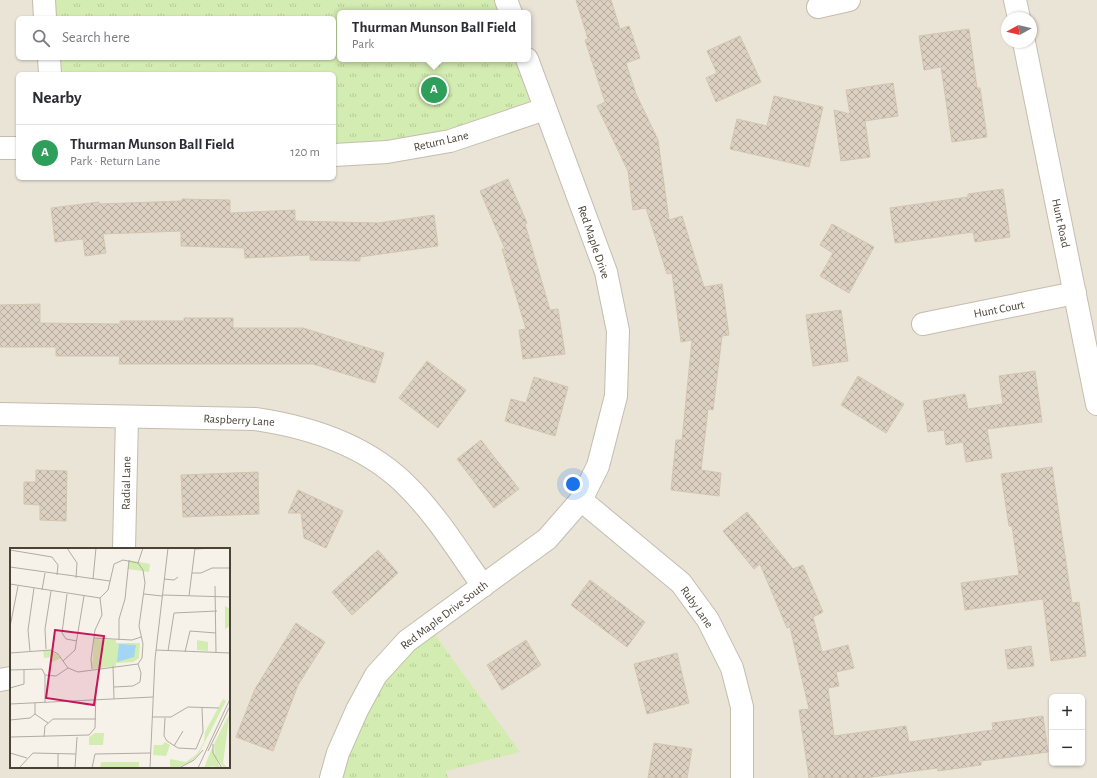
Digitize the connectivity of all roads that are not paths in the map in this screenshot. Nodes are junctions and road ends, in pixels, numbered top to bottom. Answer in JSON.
{"nodes":[{"id":1,"x":44,"y":0,"type":"edge"},
{"id":2,"x":506,"y":0,"type":"edge"},
{"id":3,"x":849,"y":0,"type":"edge"},
{"id":4,"x":1015,"y":0,"type":"edge"},
{"id":5,"x":818,"y":7,"type":"dead end"},
{"id":6,"x":509,"y":10,"type":"edge"},
{"id":7,"x":1018,"y":12,"type":"edge"},
{"id":8,"x":45,"y":16,"type":"edge"},
{"id":9,"x":1025,"y":48,"type":"edge"},
{"id":10,"x":49,"y":60,"type":"edge"},
{"id":11,"x":528,"y":62,"type":"edge"},
{"id":12,"x":50,"y":72,"type":"edge"},
{"id":13,"x":545,"y":109,"type":"junction"},
{"id":14,"x":0,"y":148,"type":"edge"},
{"id":15,"x":16,"y":148,"type":"edge"},
{"id":16,"x":336,"y":154,"type":"edge"},
{"id":17,"x":1075,"y":293,"type":"junction"},
{"id":18,"x":923,"y":324,"type":"dead end"},
{"id":19,"x":1097,"y":404,"type":"edge"},
{"id":20,"x":0,"y":414,"type":"edge"},
{"id":21,"x":127,"y":416,"type":"junction"},
{"id":22,"x":581,"y":500,"type":"junction"},
{"id":23,"x":124,"y":548,"type":"edge"},
{"id":24,"x":483,"y":586,"type":"junction"},
{"id":25,"x":10,"y":678,"type":"edge"},
{"id":26,"x":0,"y":680,"type":"edge"},
{"id":27,"x":331,"y":778,"type":"edge"},
{"id":28,"x":742,"y":778,"type":"edge"}],
"edges":[{"from":1,"to":8,"type":"street"},
{"from":2,"to":6,"type":"street"},
{"from":3,"to":5,"type":"street"},
{"from":4,"to":7,"type":"street"},
{"from":9,"to":17,"type":"street","name":"Hunt Road"},
{"from":10,"to":12,"type":"street"},
{"from":11,"to":13,"type":"street","name":"Red Maple Drive"},
{"from":13,"to":16,"type":"street","name":"Return Lane"},
{"from":13,"to":22,"type":"street","name":"Red Maple Drive"},
{"from":14,"to":15,"type":"street"},
{"from":17,"to":18,"type":"street","name":"Hunt Court"},
{"from":17,"to":19,"type":"street","name":"Hunt Road"},
{"from":20,"to":21,"type":"street","name":"Raspberry Lane"},
{"from":21,"to":23,"type":"street","name":"Radial Lane"},
{"from":21,"to":24,"type":"street","name":"Raspberry Lane"},
{"from":22,"to":24,"type":"street","name":"Red Maple Drive South"},
{"from":22,"to":28,"type":"street","name":"Ruby Lane"},
{"from":24,"to":27,"type":"street","name":"Red Maple Drive South"},
{"from":25,"to":26,"type":"street"}]}
